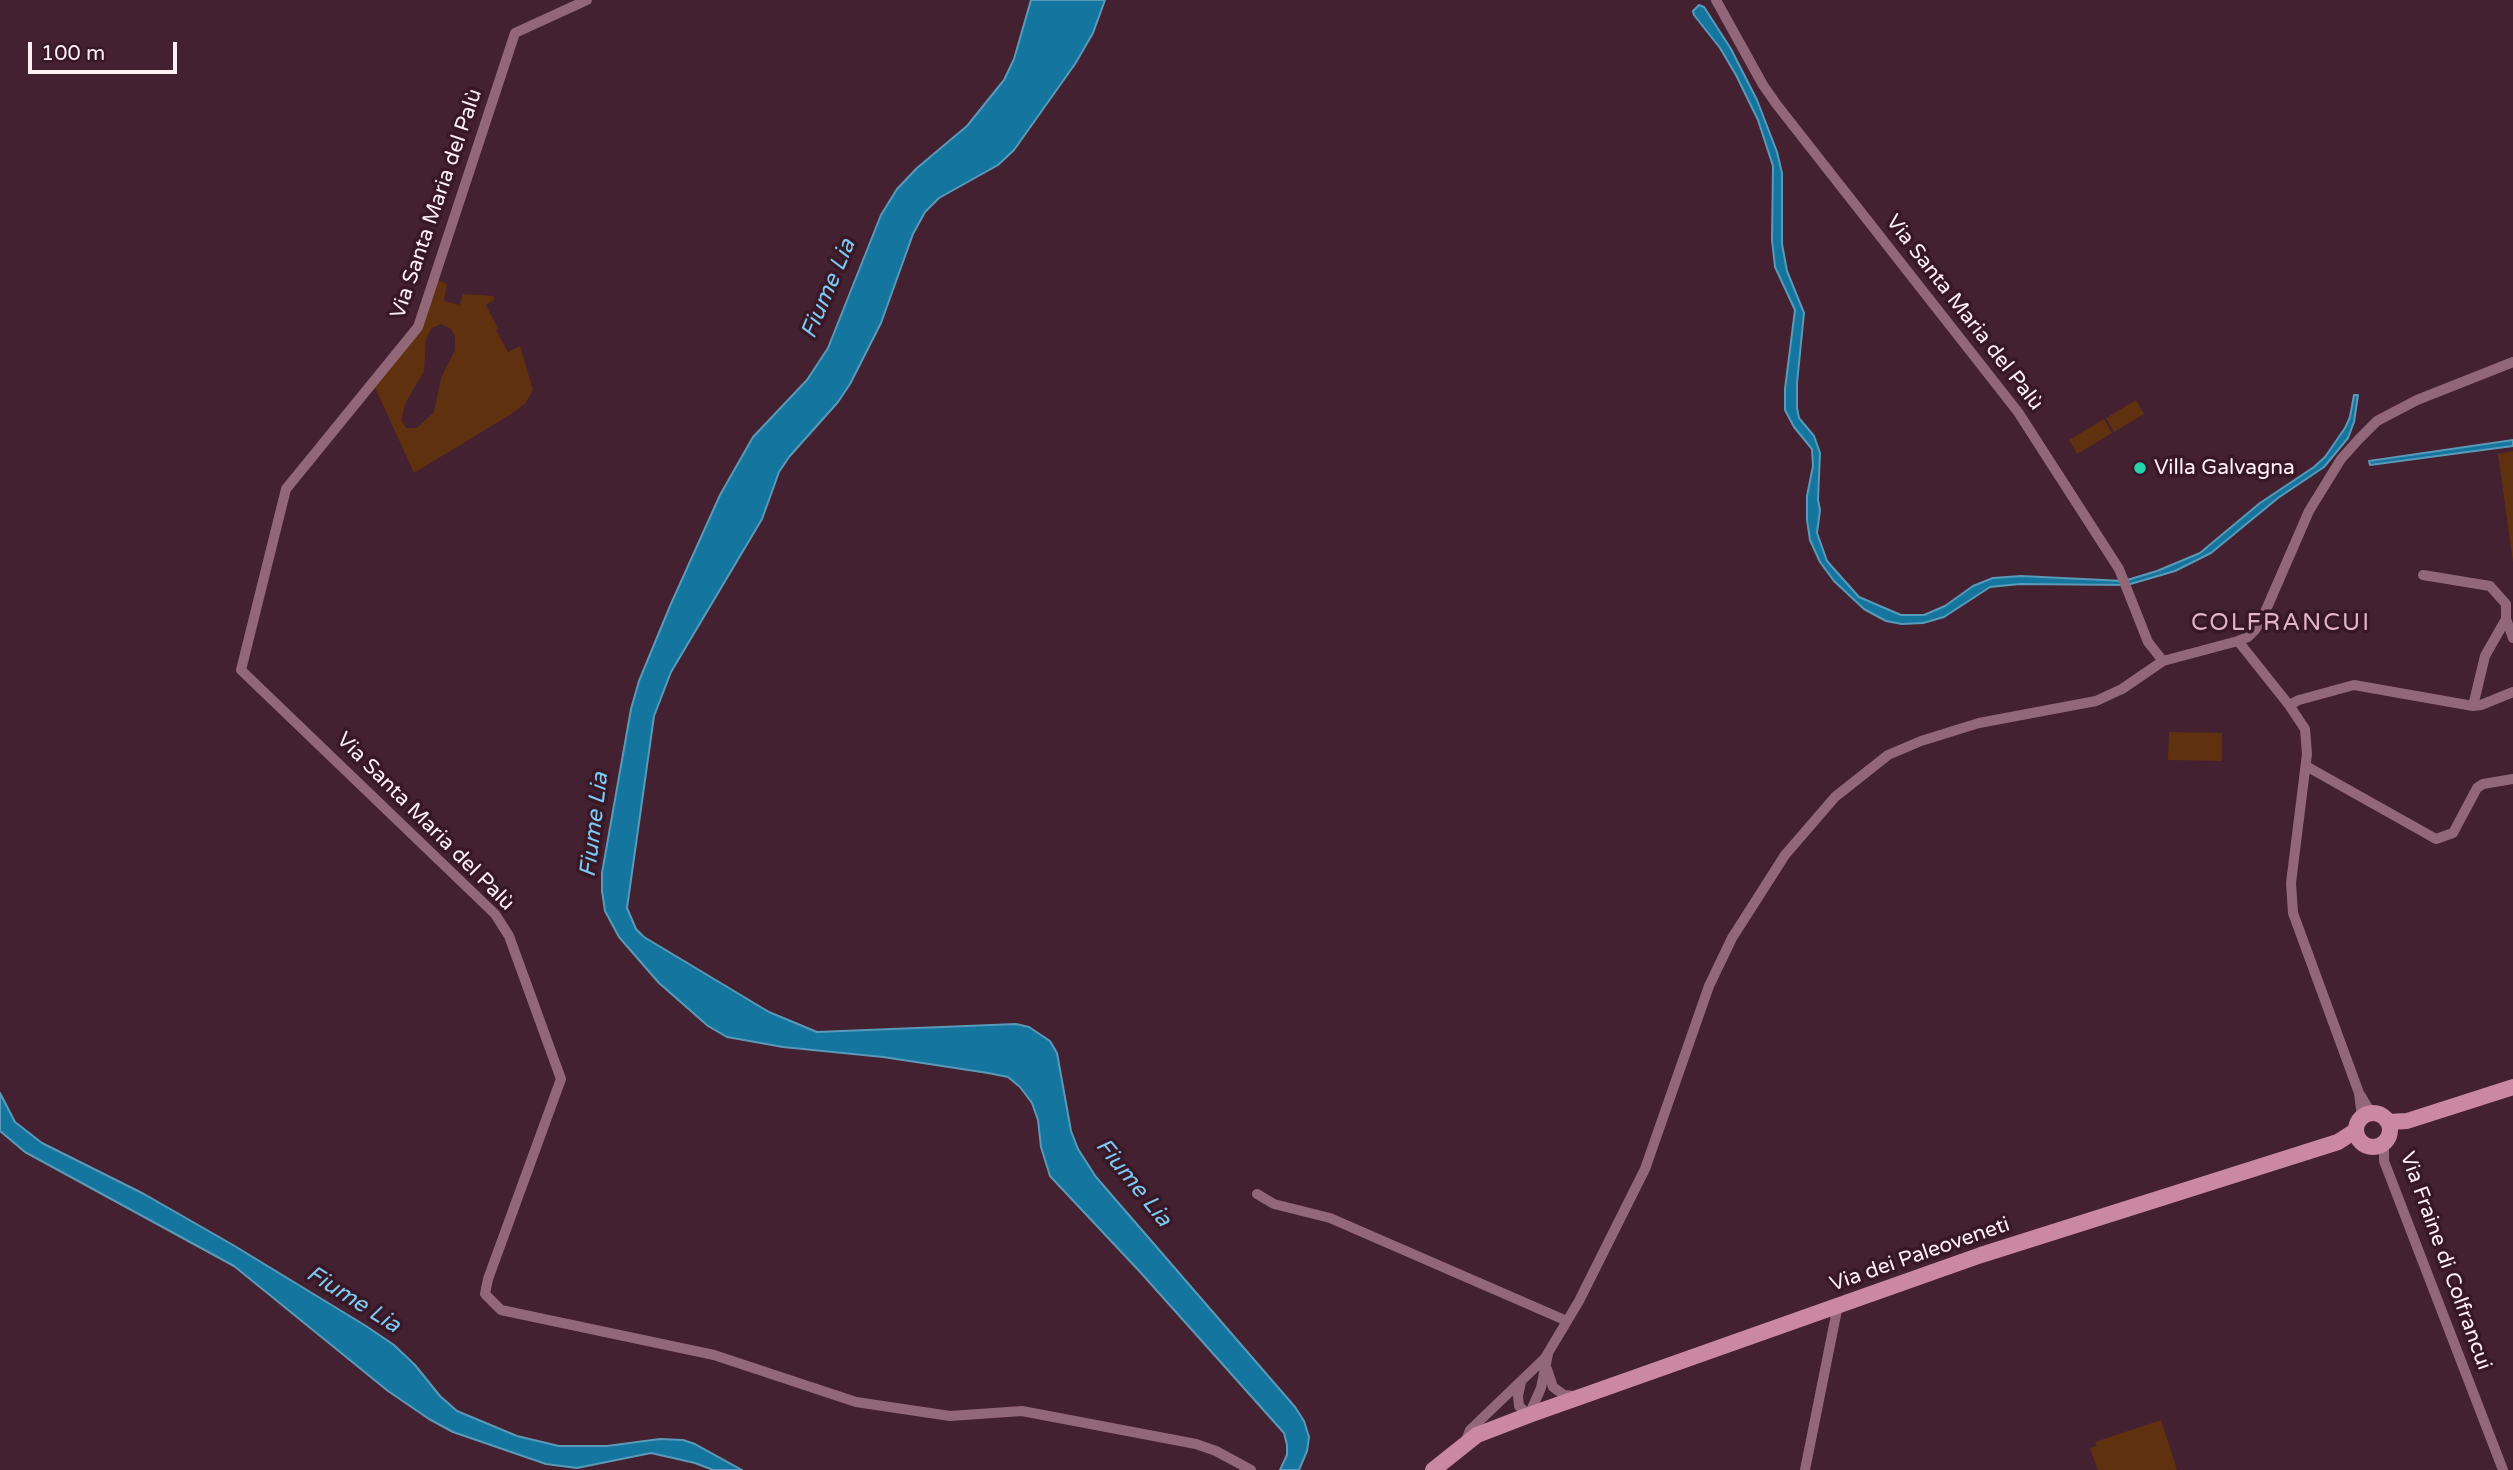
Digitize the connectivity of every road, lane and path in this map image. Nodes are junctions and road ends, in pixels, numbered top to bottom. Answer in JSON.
{"nodes":[{"id":1,"x":587,"y":0,"type":"edge"},
{"id":2,"x":1716,"y":0,"type":"edge"},
{"id":3,"x":2513,"y":362,"type":"edge"},
{"id":4,"x":2423,"y":575,"type":"dead end"},
{"id":5,"x":2506,"y":619,"type":"junction"},
{"id":6,"x":2513,"y":638,"type":"edge"},
{"id":7,"x":2238,"y":641,"type":"junction"},
{"id":8,"x":2163,"y":661,"type":"junction"},
{"id":9,"x":2513,"y":692,"type":"edge"},
{"id":10,"x":2290,"y":705,"type":"junction"},
{"id":11,"x":2473,"y":706,"type":"junction"},
{"id":12,"x":2306,"y":766,"type":"junction"},
{"id":13,"x":2513,"y":779,"type":"edge"},
{"id":14,"x":2513,"y":1087,"type":"edge"},
{"id":15,"x":2373,"y":1131,"type":"junction"},
{"id":16,"x":1257,"y":1194,"type":"dead end"},
{"id":17,"x":1838,"y":1304,"type":"junction"},
{"id":18,"x":1567,"y":1321,"type":"junction"},
{"id":19,"x":1547,"y":1358,"type":"junction"},
{"id":20,"x":1521,"y":1382,"type":"junction"},
{"id":21,"x":1581,"y":1396,"type":"junction"},
{"id":22,"x":1524,"y":1417,"type":"junction"},
{"id":23,"x":1465,"y":1444,"type":"junction"},
{"id":24,"x":1251,"y":1470,"type":"edge"},
{"id":25,"x":1433,"y":1470,"type":"edge"},
{"id":26,"x":1805,"y":1470,"type":"edge"},
{"id":27,"x":2503,"y":1470,"type":"edge"}],
"edges":[{"from":1,"to":24,"type":"street","name":"Via Santa Maria del Palù"},
{"from":2,"to":8,"type":"street","name":"Via Santa Maria del Palù"},
{"from":3,"to":7,"type":"street"},
{"from":4,"to":5,"type":"street"},
{"from":5,"to":6,"type":"street"},
{"from":5,"to":11,"type":"street"},
{"from":7,"to":8,"type":"street"},
{"from":7,"to":10,"type":"street"},
{"from":8,"to":18,"type":"street"},
{"from":9,"to":11,"type":"street"},
{"from":10,"to":11,"type":"street"},
{"from":10,"to":12,"type":"street"},
{"from":12,"to":13,"type":"street"},
{"from":12,"to":15,"type":"street","name":"Via Fraine di Colfrancui"},
{"from":14,"to":15,"type":"main road"},
{"from":15,"to":17,"type":"main road","name":"Via dei Paleoveneti"},
{"from":15,"to":27,"type":"street","name":"Via Fraine di Colfrancui"},
{"from":16,"to":18,"type":"street"},
{"from":17,"to":21,"type":"main road","name":"Via dei Paleoveneti"},
{"from":17,"to":26,"type":"street"},
{"from":18,"to":19,"type":"street"},
{"from":19,"to":20,"type":"street"},
{"from":19,"to":21,"type":"street"},
{"from":19,"to":22,"type":"street"},
{"from":20,"to":22,"type":"street"},
{"from":20,"to":23,"type":"street"},
{"from":21,"to":22,"type":"main road","name":"Via dei Paleoveneti"},
{"from":22,"to":23,"type":"main road","name":"Via dei Paleoveneti"},
{"from":23,"to":25,"type":"main road","name":"Via dei Paleoveneti"}]}
